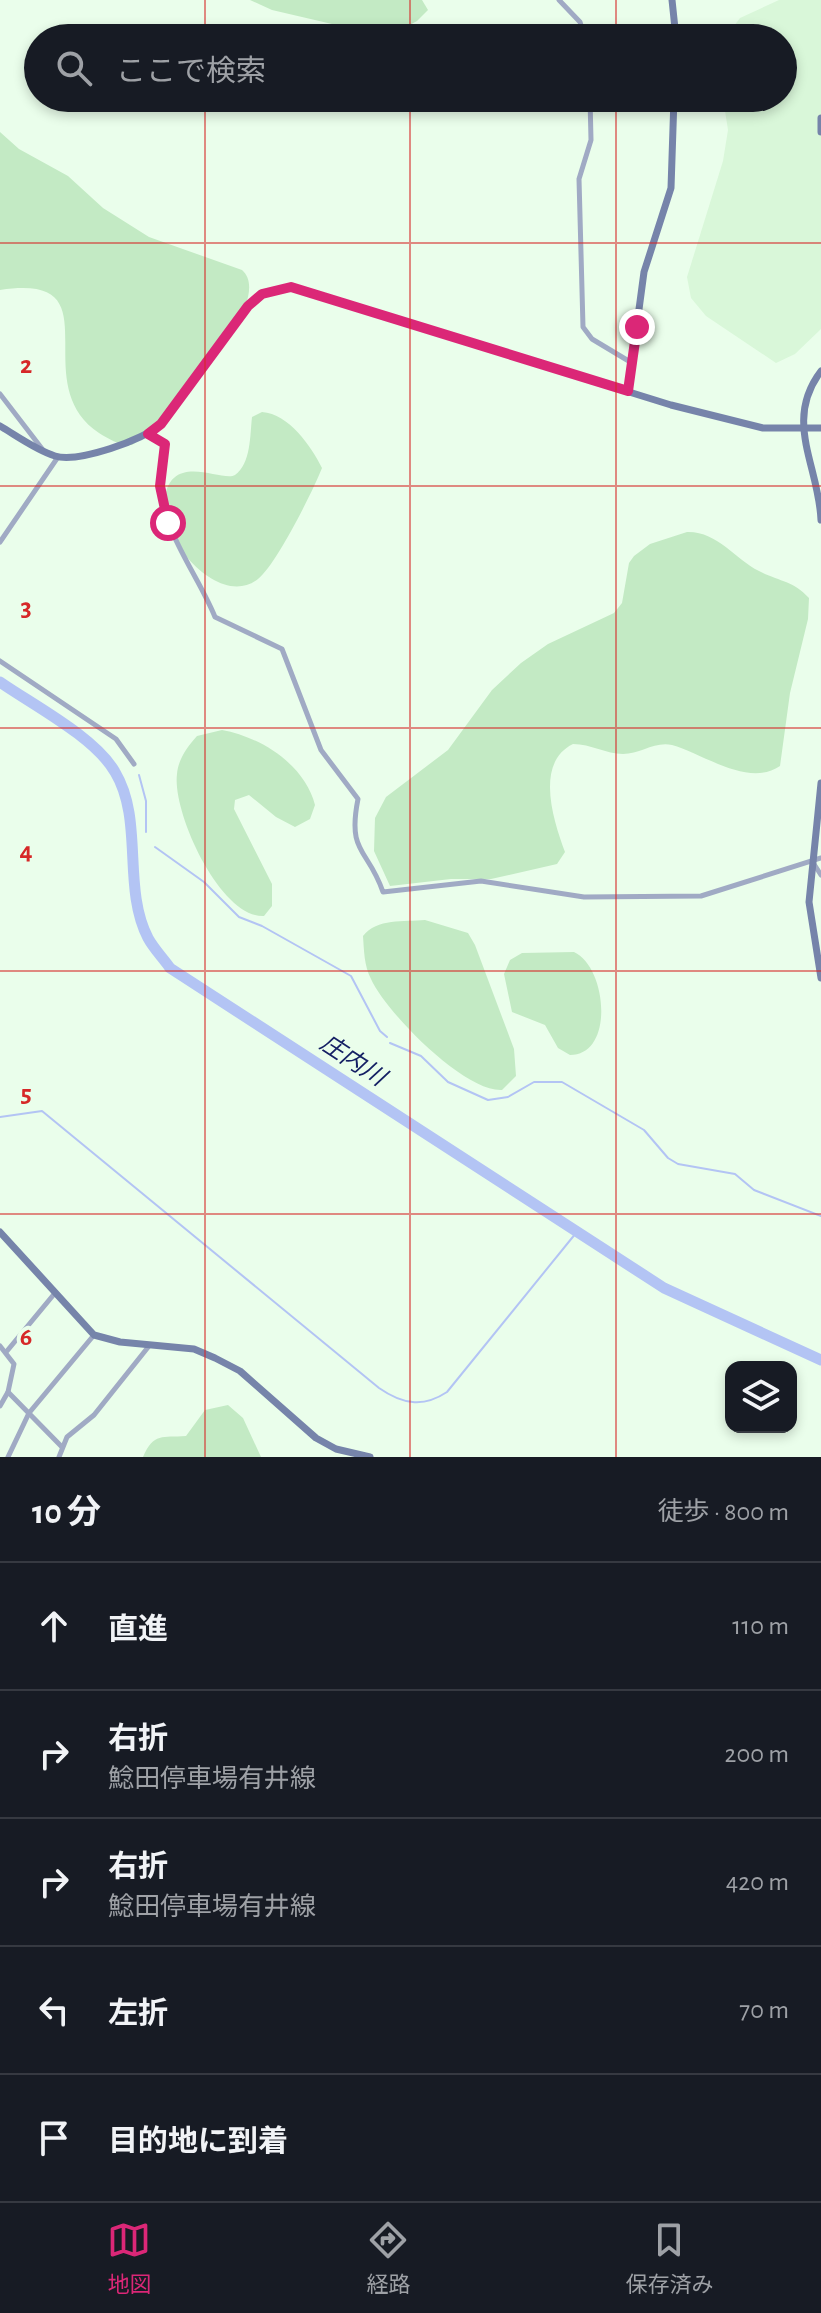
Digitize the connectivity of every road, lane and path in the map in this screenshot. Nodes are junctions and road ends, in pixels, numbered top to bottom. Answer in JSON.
{"nodes":[{"id":1,"x":559,"y":0,"type":"edge"},
{"id":2,"x":575,"y":0,"type":"edge"},
{"id":3,"x":672,"y":0,"type":"edge"},
{"id":4,"x":566,"y":6,"type":"junction"},
{"id":5,"x":581,"y":24,"type":"edge"},
{"id":6,"x":675,"y":24,"type":"edge"},
{"id":7,"x":590,"y":112,"type":"edge"},
{"id":8,"x":674,"y":112,"type":"edge"},
{"id":9,"x":821,"y":118,"type":"edge"},
{"id":10,"x":821,"y":132,"type":"edge"},
{"id":11,"x":632,"y":363,"type":"junction"},
{"id":12,"x":821,"y":371,"type":"edge"},
{"id":13,"x":628,"y":391,"type":"junction"},
{"id":14,"x":0,"y":394,"type":"edge"},
{"id":15,"x":0,"y":426,"type":"edge"},
{"id":16,"x":821,"y":428,"type":"edge"},
{"id":17,"x":803,"y":430,"type":"junction"},
{"id":18,"x":148,"y":434,"type":"junction"},
{"id":19,"x":43,"y":450,"type":"junction"},
{"id":20,"x":58,"y":457,"type":"junction"},
{"id":21,"x":821,"y":520,"type":"edge"},
{"id":22,"x":0,"y":542,"type":"edge"},
{"id":23,"x":0,"y":661,"type":"edge"},
{"id":24,"x":134,"y":764,"type":"dead end"},
{"id":25,"x":821,"y":783,"type":"edge"},
{"id":26,"x":821,"y":858,"type":"edge"},
{"id":27,"x":812,"y":861,"type":"junction"},
{"id":28,"x":821,"y":875,"type":"edge"},
{"id":29,"x":821,"y":930,"type":"edge"},
{"id":30,"x":816,"y":942,"type":"junction"},
{"id":31,"x":821,"y":978,"type":"edge"},
{"id":32,"x":0,"y":1232,"type":"edge"},
{"id":33,"x":55,"y":1293,"type":"junction"},
{"id":34,"x":94,"y":1335,"type":"junction"},
{"id":35,"x":0,"y":1346,"type":"edge"},
{"id":36,"x":149,"y":1346,"type":"junction"},
{"id":37,"x":7,"y":1351,"type":"junction"},
{"id":38,"x":8,"y":1392,"type":"junction"},
{"id":39,"x":0,"y":1406,"type":"edge"},
{"id":40,"x":29,"y":1413,"type":"junction"},
{"id":41,"x":62,"y":1447,"type":"junction"},
{"id":42,"x":8,"y":1457,"type":"edge"},
{"id":43,"x":59,"y":1457,"type":"edge"},
{"id":44,"x":370,"y":1457,"type":"edge"}],
"edges":[{"from":1,"to":4,"type":"street"},
{"from":2,"to":4,"type":"street"},
{"from":3,"to":6,"type":"main road"},
{"from":4,"to":5,"type":"street"},
{"from":7,"to":11,"type":"street"},
{"from":8,"to":11,"type":"main road"},
{"from":9,"to":10,"type":"main road"},
{"from":11,"to":13,"type":"main road"},
{"from":12,"to":17,"type":"main road"},
{"from":13,"to":17,"type":"main road"},
{"from":13,"to":18,"type":"main road"},
{"from":14,"to":19,"type":"street"},
{"from":15,"to":19,"type":"main road"},
{"from":16,"to":17,"type":"main road"},
{"from":17,"to":21,"type":"main road"},
{"from":18,"to":20,"type":"main road"},
{"from":18,"to":27,"type":"street"},
{"from":19,"to":20,"type":"main road"},
{"from":20,"to":22,"type":"street"},
{"from":23,"to":24,"type":"street"},
{"from":25,"to":27,"type":"main road"},
{"from":26,"to":27,"type":"street"},
{"from":27,"to":28,"type":"street"},
{"from":27,"to":30,"type":"main road"},
{"from":29,"to":30,"type":"street"},
{"from":30,"to":31,"type":"main road"},
{"from":32,"to":33,"type":"main road"},
{"from":33,"to":34,"type":"main road"},
{"from":33,"to":37,"type":"street"},
{"from":34,"to":36,"type":"main road"},
{"from":34,"to":40,"type":"street"},
{"from":35,"to":37,"type":"street"},
{"from":36,"to":41,"type":"street"},
{"from":36,"to":44,"type":"main road"},
{"from":37,"to":38,"type":"street"},
{"from":38,"to":39,"type":"street"},
{"from":38,"to":40,"type":"street"},
{"from":40,"to":41,"type":"street"},
{"from":40,"to":42,"type":"street"},
{"from":41,"to":43,"type":"street"}]}
